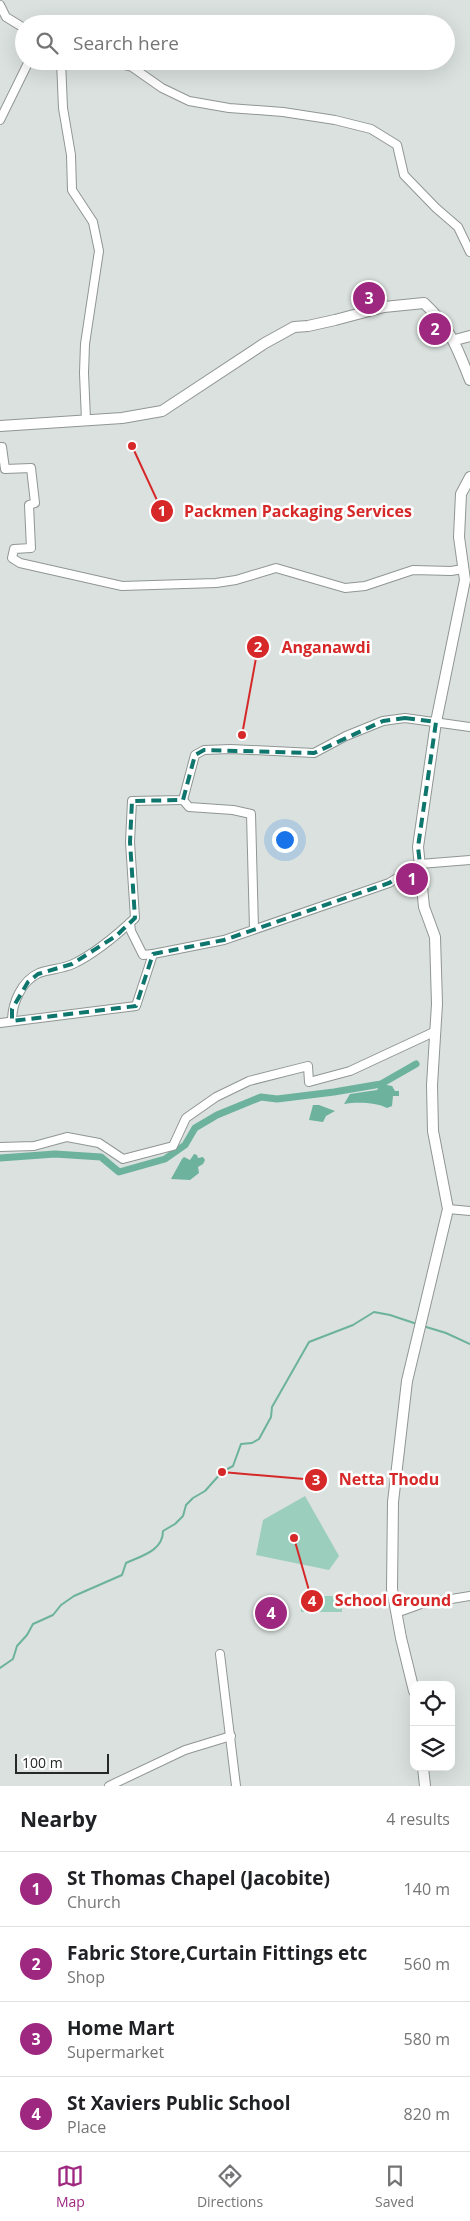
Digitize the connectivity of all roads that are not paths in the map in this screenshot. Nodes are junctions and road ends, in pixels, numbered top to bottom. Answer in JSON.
{"nodes":[{"id":1,"x":0,"y":5,"type":"edge"},
{"id":2,"x":3,"y":19,"type":"edge"},
{"id":3,"x":15,"y":24,"type":"edge"},
{"id":4,"x":25,"y":70,"type":"edge"},
{"id":5,"x":61,"y":70,"type":"edge"},
{"id":6,"x":136,"y":70,"type":"edge"},
{"id":7,"x":0,"y":120,"type":"edge"},
{"id":8,"x":470,"y":252,"type":"edge"},
{"id":9,"x":470,"y":336,"type":"edge"},
{"id":10,"x":455,"y":340,"type":"junction"},
{"id":11,"x":470,"y":380,"type":"edge"},
{"id":12,"x":86,"y":420,"type":"junction"},
{"id":13,"x":0,"y":426,"type":"edge"},
{"id":14,"x":0,"y":447,"type":"edge"},
{"id":15,"x":470,"y":477,"type":"edge"},
{"id":16,"x":463,"y":568,"type":"junction"},
{"id":17,"x":436,"y":722,"type":"junction"},
{"id":18,"x":470,"y":727,"type":"edge"},
{"id":19,"x":183,"y":800,"type":"junction"},
{"id":20,"x":470,"y":860,"type":"edge"},
{"id":21,"x":420,"y":864,"type":"junction"},
{"id":22,"x":130,"y":923,"type":"junction"},
{"id":23,"x":254,"y":929,"type":"junction"},
{"id":24,"x":153,"y":954,"type":"junction"},
{"id":25,"x":12,"y":1022,"type":"junction"},
{"id":26,"x":0,"y":1023,"type":"edge"},
{"id":27,"x":436,"y":1030,"type":"junction"},
{"id":28,"x":0,"y":1147,"type":"edge"},
{"id":29,"x":448,"y":1209,"type":"junction"},
{"id":30,"x":470,"y":1211,"type":"edge"},
{"id":31,"x":470,"y":1596,"type":"edge"},
{"id":32,"x":396,"y":1613,"type":"junction"},
{"id":33,"x":220,"y":1654,"type":"dead end"},
{"id":34,"x":412,"y":1681,"type":"edge"},
{"id":35,"x":230,"y":1736,"type":"junction"},
{"id":36,"x":423,"y":1771,"type":"edge"},
{"id":37,"x":109,"y":1786,"type":"edge"},
{"id":38,"x":236,"y":1786,"type":"edge"},
{"id":39,"x":425,"y":1786,"type":"edge"}],
"edges":[{"from":1,"to":2,"type":"street"},
{"from":2,"to":3,"type":"street"},
{"from":4,"to":7,"type":"street"},
{"from":5,"to":12,"type":"street"},
{"from":6,"to":8,"type":"street"},
{"from":9,"to":10,"type":"main road"},
{"from":10,"to":11,"type":"main road"},
{"from":10,"to":12,"type":"main road"},
{"from":12,"to":13,"type":"main road"},
{"from":14,"to":16,"type":"street"},
{"from":15,"to":16,"type":"main road"},
{"from":16,"to":17,"type":"main road"},
{"from":17,"to":18,"type":"street"},
{"from":17,"to":19,"type":"street"},
{"from":17,"to":21,"type":"main road"},
{"from":19,"to":22,"type":"street"},
{"from":19,"to":23,"type":"street"},
{"from":20,"to":21,"type":"street"},
{"from":21,"to":23,"type":"street"},
{"from":21,"to":27,"type":"main road"},
{"from":22,"to":24,"type":"street"},
{"from":22,"to":25,"type":"street"},
{"from":23,"to":24,"type":"street"},
{"from":24,"to":25,"type":"street"},
{"from":25,"to":26,"type":"street"},
{"from":27,"to":28,"type":"street"},
{"from":27,"to":29,"type":"main road"},
{"from":29,"to":30,"type":"street"},
{"from":29,"to":32,"type":"main road"},
{"from":31,"to":32,"type":"street"},
{"from":32,"to":34,"type":"main road"},
{"from":33,"to":35,"type":"street"},
{"from":35,"to":37,"type":"street"},
{"from":35,"to":38,"type":"street"},
{"from":36,"to":39,"type":"main road"}]}
